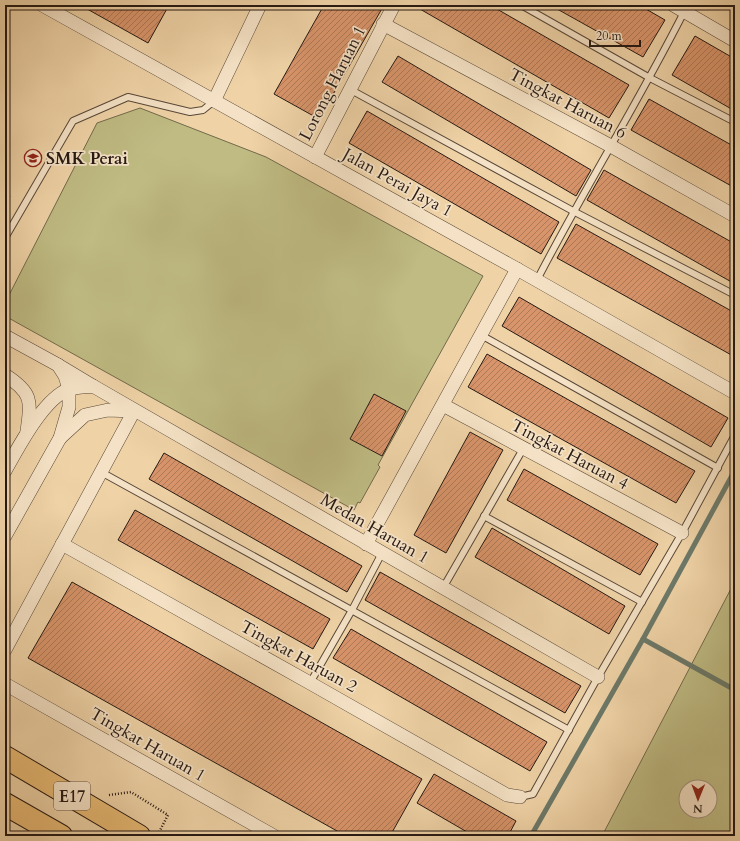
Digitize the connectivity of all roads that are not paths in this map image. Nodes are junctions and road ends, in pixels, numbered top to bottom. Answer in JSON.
{"nodes":[{"id":1,"x":42,"y":5,"type":"edge"},
{"id":2,"x":260,"y":5,"type":"edge"},
{"id":3,"x":394,"y":5,"type":"edge"},
{"id":4,"x":521,"y":5,"type":"edge"},
{"id":5,"x":673,"y":5,"type":"edge"},
{"id":6,"x":684,"y":12,"type":"junction"},
{"id":7,"x":382,"y":24,"type":"junction"},
{"id":8,"x":735,"y":41,"type":"edge"},
{"id":9,"x":650,"y":78,"type":"junction"},
{"id":10,"x":351,"y":90,"type":"junction"},
{"id":11,"x":214,"y":101,"type":"junction"},
{"id":12,"x":735,"y":122,"type":"edge"},
{"id":13,"x":610,"y":146,"type":"junction"},
{"id":14,"x":315,"y":157,"type":"junction"},
{"id":15,"x":573,"y":211,"type":"junction"},
{"id":16,"x":735,"y":216,"type":"edge"},
{"id":17,"x":5,"y":238,"type":"edge"},
{"id":18,"x":517,"y":269,"type":"junction"},
{"id":19,"x":536,"y":281,"type":"junction"},
{"id":20,"x":735,"y":295,"type":"edge"},
{"id":21,"x":481,"y":335,"type":"junction"},
{"id":22,"x":5,"y":336,"type":"edge"},
{"id":23,"x":58,"y":365,"type":"junction"},
{"id":24,"x":5,"y":375,"type":"edge"},
{"id":25,"x":94,"y":386,"type":"junction"},
{"id":26,"x":68,"y":389,"type":"junction"},
{"id":27,"x":735,"y":393,"type":"edge"},
{"id":28,"x":443,"y":405,"type":"junction"},
{"id":29,"x":134,"y":411,"type":"junction"},
{"id":30,"x":27,"y":431,"type":"junction"},
{"id":31,"x":735,"y":435,"type":"edge"},
{"id":32,"x":60,"y":438,"type":"junction"},
{"id":33,"x":523,"y":449,"type":"junction"},
{"id":34,"x":718,"y":468,"type":"junction"},
{"id":35,"x":5,"y":471,"type":"edge"},
{"id":36,"x":101,"y":472,"type":"junction"},
{"id":37,"x":484,"y":516,"type":"junction"},
{"id":38,"x":682,"y":533,"type":"junction"},
{"id":39,"x":5,"y":536,"type":"edge"},
{"id":40,"x":62,"y":544,"type":"junction"},
{"id":41,"x":366,"y":544,"type":"junction"},
{"id":42,"x":382,"y":554,"type":"junction"},
{"id":43,"x":443,"y":588,"type":"junction"},
{"id":44,"x":642,"y":602,"type":"junction"},
{"id":45,"x":352,"y":610,"type":"junction"},
{"id":46,"x":5,"y":650,"type":"edge"},
{"id":47,"x":598,"y":676,"type":"junction"},
{"id":48,"x":310,"y":683,"type":"junction"},
{"id":49,"x":5,"y":684,"type":"edge"},
{"id":50,"x":569,"y":730,"type":"junction"},
{"id":51,"x":5,"y":757,"type":"edge"},
{"id":52,"x":520,"y":797,"type":"joint"},
{"id":53,"x":5,"y":804,"type":"edge"},
{"id":54,"x":61,"y":836,"type":"edge"},
{"id":55,"x":139,"y":836,"type":"edge"},
{"id":56,"x":274,"y":836,"type":"edge"}],
"edges":[{"from":1,"to":11,"type":"street","name":"Jalan Perai Jaya 1"},
{"from":2,"to":11,"type":"street"},
{"from":3,"to":7,"type":"street","name":"Lorong Haruan 1"},
{"from":4,"to":9,"type":"lane"},
{"from":5,"to":6,"type":"street"},
{"from":6,"to":8,"type":"street"},
{"from":6,"to":9,"type":"lane"},
{"from":7,"to":10,"type":"street","name":"Lorong Haruan 1"},
{"from":7,"to":13,"type":"street","name":"Tingkat Haruan 6"},
{"from":9,"to":12,"type":"lane"},
{"from":9,"to":13,"type":"lane"},
{"from":10,"to":14,"type":"street","name":"Lorong Haruan 1"},
{"from":10,"to":15,"type":"lane"},
{"from":11,"to":14,"type":"street","name":"Jalan Perai Jaya 1"},
{"from":11,"to":17,"type":"lane"},
{"from":13,"to":15,"type":"lane"},
{"from":13,"to":16,"type":"street","name":"Tingkat Haruan 6"},
{"from":14,"to":18,"type":"street","name":"Jalan Perai Jaya 1"},
{"from":15,"to":19,"type":"lane"},
{"from":15,"to":20,"type":"lane"},
{"from":18,"to":19,"type":"street","name":"Jalan Perai Jaya 1"},
{"from":18,"to":21,"type":"street"},
{"from":19,"to":27,"type":"street","name":"Jalan Perai Jaya 1"},
{"from":21,"to":28,"type":"street"},
{"from":21,"to":34,"type":"lane"},
{"from":22,"to":23,"type":"street","name":"Medan Haruan 1"},
{"from":23,"to":25,"type":"street","name":"Medan Haruan 1"},
{"from":23,"to":26,"type":"street"},
{"from":24,"to":30,"type":"street"},
{"from":25,"to":26,"type":"street"},
{"from":25,"to":29,"type":"street","name":"Medan Haruan 1"},
{"from":26,"to":30,"type":"street"},
{"from":26,"to":32,"type":"street"},
{"from":28,"to":33,"type":"street","name":"Tingkat Haruan 4"},
{"from":28,"to":41,"type":"street"},
{"from":29,"to":32,"type":"street","name":"Medan Haruan 1"},
{"from":29,"to":36,"type":"street"},
{"from":29,"to":41,"type":"street","name":"Medan Haruan 1"},
{"from":30,"to":35,"type":"street"},
{"from":31,"to":34,"type":"lane"},
{"from":32,"to":39,"type":"street"},
{"from":33,"to":37,"type":"lane"},
{"from":33,"to":38,"type":"street","name":"Tingkat Haruan 4"},
{"from":34,"to":38,"type":"lane"},
{"from":36,"to":40,"type":"street"},
{"from":36,"to":45,"type":"lane"},
{"from":37,"to":43,"type":"lane"},
{"from":37,"to":44,"type":"lane"},
{"from":38,"to":44,"type":"lane"},
{"from":40,"to":46,"type":"street"},
{"from":40,"to":48,"type":"street","name":"Tingkat Haruan 2"},
{"from":41,"to":42,"type":"street","name":"Medan Haruan 1"},
{"from":42,"to":43,"type":"street","name":"Medan Haruan 1"},
{"from":42,"to":45,"type":"lane"},
{"from":43,"to":47,"type":"street","name":"Medan Haruan 1"},
{"from":44,"to":47,"type":"lane"},
{"from":45,"to":48,"type":"lane"},
{"from":45,"to":50,"type":"lane"},
{"from":47,"to":50,"type":"lane"},
{"from":48,"to":52,"type":"street","name":"Tingkat Haruan 2"},
{"from":49,"to":56,"type":"street","name":"Tingkat Haruan 1"},
{"from":50,"to":52,"type":"lane"},
{"from":51,"to":55,"type":"highway","number":"E17"},
{"from":53,"to":54,"type":"highway","number":"E17"}]}
